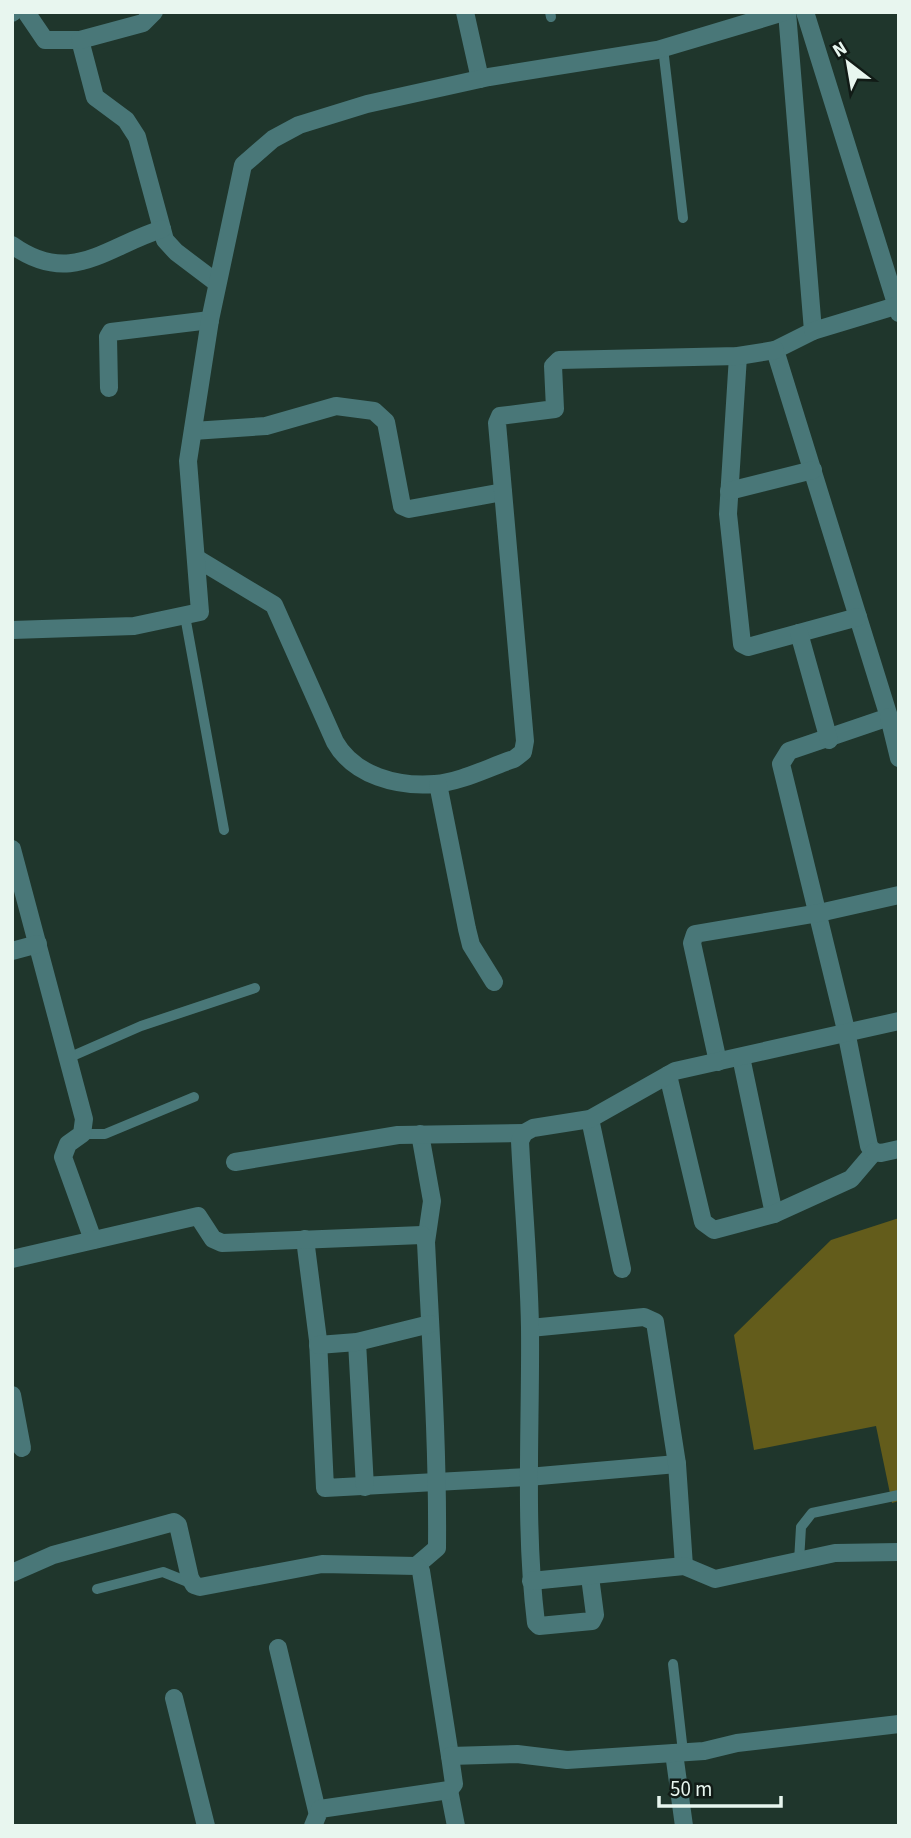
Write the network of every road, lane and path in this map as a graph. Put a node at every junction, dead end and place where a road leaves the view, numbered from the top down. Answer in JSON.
{"nodes":[{"id":1,"x":26,"y":12,"type":"edge"},
{"id":2,"x":154,"y":12,"type":"edge"},
{"id":3,"x":466,"y":12,"type":"edge"},
{"id":4,"x":785,"y":12,"type":"edge"},
{"id":5,"x":805,"y":12,"type":"edge"},
{"id":6,"x":80,"y":40,"type":"junction"},
{"id":7,"x":663,"y":48,"type":"junction"},
{"id":8,"x":480,"y":79,"type":"junction"},
{"id":9,"x":682,"y":218,"type":"dead end"},
{"id":10,"x":162,"y":229,"type":"junction"},
{"id":11,"x":12,"y":245,"type":"edge"},
{"id":12,"x":217,"y":283,"type":"junction"},
{"id":13,"x":898,"y":308,"type":"edge"},
{"id":14,"x":210,"y":320,"type":"junction"},
{"id":15,"x":813,"y":331,"type":"junction"},
{"id":16,"x":775,"y":350,"type":"junction"},
{"id":17,"x":738,"y":356,"type":"junction"},
{"id":18,"x":109,"y":388,"type":"dead end"},
{"id":19,"x":193,"y":431,"type":"junction"},
{"id":20,"x":813,"y":470,"type":"junction"},
{"id":21,"x":503,"y":492,"type":"junction"},
{"id":22,"x":729,"y":492,"type":"junction"},
{"id":23,"x":196,"y":558,"type":"junction"},
{"id":24,"x":185,"y":616,"type":"junction"},
{"id":25,"x":858,"y":617,"type":"junction"},
{"id":26,"x":12,"y":630,"type":"edge"},
{"id":27,"x":799,"y":633,"type":"junction"},
{"id":28,"x":891,"y":707,"type":"edge"},
{"id":29,"x":829,"y":740,"type":"junction"},
{"id":30,"x":899,"y":758,"type":"edge"},
{"id":31,"x":438,"y":784,"type":"junction"},
{"id":32,"x":224,"y":830,"type":"dead end"},
{"id":33,"x":12,"y":849,"type":"edge"},
{"id":34,"x":899,"y":895,"type":"edge"},
{"id":35,"x":818,"y":913,"type":"junction"},
{"id":36,"x":38,"y":944,"type":"junction"},
{"id":37,"x":12,"y":951,"type":"edge"},
{"id":38,"x":494,"y":982,"type":"dead end"},
{"id":39,"x":255,"y":988,"type":"dead end"},
{"id":40,"x":899,"y":1021,"type":"edge"},
{"id":41,"x":846,"y":1034,"type":"junction"},
{"id":42,"x":741,"y":1057,"type":"junction"},
{"id":43,"x":68,"y":1058,"type":"junction"},
{"id":44,"x":718,"y":1062,"type":"junction"},
{"id":45,"x":668,"y":1075,"type":"junction"},
{"id":46,"x":194,"y":1097,"type":"dead end"},
{"id":47,"x":590,"y":1119,"type":"junction"},
{"id":48,"x":524,"y":1133,"type":"junction"},
{"id":49,"x":82,"y":1134,"type":"junction"},
{"id":50,"x":421,"y":1134,"type":"junction"},
{"id":51,"x":899,"y":1149,"type":"edge"},
{"id":52,"x":874,"y":1152,"type":"junction"},
{"id":53,"x":235,"y":1162,"type":"dead end"},
{"id":54,"x":774,"y":1214,"type":"junction"},
{"id":55,"x":305,"y":1239,"type":"junction"},
{"id":56,"x":93,"y":1240,"type":"junction"},
{"id":57,"x":426,"y":1241,"type":"junction"},
{"id":58,"x":12,"y":1259,"type":"edge"},
{"id":59,"x":622,"y":1269,"type":"dead end"},
{"id":60,"x":430,"y":1324,"type":"junction"},
{"id":61,"x":530,"y":1328,"type":"junction"},
{"id":62,"x":358,"y":1342,"type":"junction"},
{"id":63,"x":318,"y":1345,"type":"junction"},
{"id":64,"x":12,"y":1395,"type":"edge"},
{"id":65,"x":22,"y":1448,"type":"dead end"},
{"id":66,"x":677,"y":1464,"type":"junction"},
{"id":67,"x":527,"y":1477,"type":"junction"},
{"id":68,"x":438,"y":1483,"type":"junction"},
{"id":69,"x":365,"y":1487,"type":"junction"},
{"id":70,"x":899,"y":1494,"type":"edge"},
{"id":71,"x":899,"y":1552,"type":"edge"},
{"id":72,"x":799,"y":1561,"type":"junction"},
{"id":73,"x":416,"y":1566,"type":"junction"},
{"id":74,"x":684,"y":1566,"type":"junction"},
{"id":75,"x":12,"y":1573,"type":"edge"},
{"id":76,"x":590,"y":1577,"type":"junction"},
{"id":77,"x":531,"y":1581,"type":"junction"},
{"id":78,"x":194,"y":1585,"type":"junction"},
{"id":79,"x":97,"y":1589,"type":"dead end"},
{"id":80,"x":278,"y":1648,"type":"dead end"},
{"id":81,"x":673,"y":1664,"type":"dead end"},
{"id":82,"x":174,"y":1698,"type":"dead end"},
{"id":83,"x":899,"y":1724,"type":"edge"},
{"id":84,"x":678,"y":1752,"type":"junction"},
{"id":85,"x":450,"y":1756,"type":"junction"},
{"id":86,"x":449,"y":1790,"type":"junction"},
{"id":87,"x":315,"y":1819,"type":"edge"},
{"id":88,"x":206,"y":1826,"type":"edge"},
{"id":89,"x":456,"y":1826,"type":"edge"},
{"id":90,"x":684,"y":1826,"type":"edge"}],
"edges":[{"from":1,"to":6,"type":"street"},
{"from":2,"to":6,"type":"street"},
{"from":3,"to":8,"type":"street"},
{"from":4,"to":7,"type":"street"},
{"from":4,"to":15,"type":"street"},
{"from":5,"to":13,"type":"street"},
{"from":6,"to":10,"type":"street"},
{"from":7,"to":8,"type":"street"},
{"from":7,"to":9,"type":"lane"},
{"from":8,"to":12,"type":"street"},
{"from":10,"to":11,"type":"street"},
{"from":10,"to":12,"type":"street"},
{"from":12,"to":14,"type":"street"},
{"from":13,"to":15,"type":"street"},
{"from":14,"to":18,"type":"street"},
{"from":14,"to":19,"type":"street"},
{"from":15,"to":16,"type":"street"},
{"from":16,"to":17,"type":"street"},
{"from":16,"to":20,"type":"street"},
{"from":17,"to":21,"type":"street"},
{"from":17,"to":22,"type":"street"},
{"from":19,"to":21,"type":"street"},
{"from":19,"to":23,"type":"street"},
{"from":20,"to":22,"type":"street"},
{"from":20,"to":25,"type":"street"},
{"from":21,"to":31,"type":"street"},
{"from":22,"to":27,"type":"street"},
{"from":23,"to":24,"type":"street"},
{"from":23,"to":31,"type":"street"},
{"from":24,"to":26,"type":"street"},
{"from":24,"to":32,"type":"lane"},
{"from":25,"to":27,"type":"street"},
{"from":25,"to":28,"type":"street"},
{"from":27,"to":29,"type":"street"},
{"from":28,"to":29,"type":"street"},
{"from":28,"to":30,"type":"street"},
{"from":29,"to":35,"type":"street"},
{"from":31,"to":38,"type":"street"},
{"from":33,"to":36,"type":"street"},
{"from":34,"to":35,"type":"street"},
{"from":35,"to":41,"type":"street"},
{"from":35,"to":44,"type":"street"},
{"from":36,"to":37,"type":"street"},
{"from":36,"to":43,"type":"street"},
{"from":39,"to":43,"type":"lane"},
{"from":40,"to":41,"type":"street"},
{"from":41,"to":42,"type":"street"},
{"from":41,"to":52,"type":"street"},
{"from":42,"to":44,"type":"street"},
{"from":42,"to":54,"type":"street"},
{"from":43,"to":49,"type":"street"},
{"from":44,"to":45,"type":"street"},
{"from":45,"to":47,"type":"street"},
{"from":45,"to":54,"type":"street"},
{"from":46,"to":49,"type":"lane"},
{"from":47,"to":48,"type":"street"},
{"from":47,"to":59,"type":"street"},
{"from":48,"to":50,"type":"street"},
{"from":48,"to":61,"type":"street"},
{"from":49,"to":56,"type":"street"},
{"from":50,"to":53,"type":"street"},
{"from":50,"to":57,"type":"street"},
{"from":51,"to":52,"type":"street"},
{"from":52,"to":54,"type":"street"},
{"from":55,"to":56,"type":"street"},
{"from":55,"to":57,"type":"street"},
{"from":55,"to":63,"type":"street"},
{"from":56,"to":58,"type":"street"},
{"from":57,"to":60,"type":"street"},
{"from":60,"to":62,"type":"street"},
{"from":60,"to":68,"type":"street"},
{"from":61,"to":66,"type":"street"},
{"from":61,"to":67,"type":"street"},
{"from":62,"to":63,"type":"street"},
{"from":62,"to":69,"type":"street"},
{"from":63,"to":69,"type":"street"},
{"from":64,"to":65,"type":"street"},
{"from":66,"to":67,"type":"street"},
{"from":66,"to":74,"type":"street"},
{"from":67,"to":68,"type":"street"},
{"from":67,"to":77,"type":"street"},
{"from":68,"to":69,"type":"street"},
{"from":68,"to":73,"type":"street"},
{"from":70,"to":72,"type":"lane"},
{"from":71,"to":72,"type":"street"},
{"from":72,"to":74,"type":"street"},
{"from":73,"to":78,"type":"street"},
{"from":73,"to":85,"type":"street"},
{"from":74,"to":76,"type":"street"},
{"from":75,"to":78,"type":"street"},
{"from":76,"to":77,"type":"street"},
{"from":76,"to":77,"type":"street"},
{"from":78,"to":79,"type":"lane"},
{"from":80,"to":87,"type":"street"},
{"from":81,"to":84,"type":"lane"},
{"from":82,"to":88,"type":"street"},
{"from":83,"to":84,"type":"street"},
{"from":84,"to":85,"type":"street"},
{"from":84,"to":90,"type":"street"},
{"from":85,"to":86,"type":"street"},
{"from":86,"to":87,"type":"street"},
{"from":86,"to":89,"type":"street"}]}
